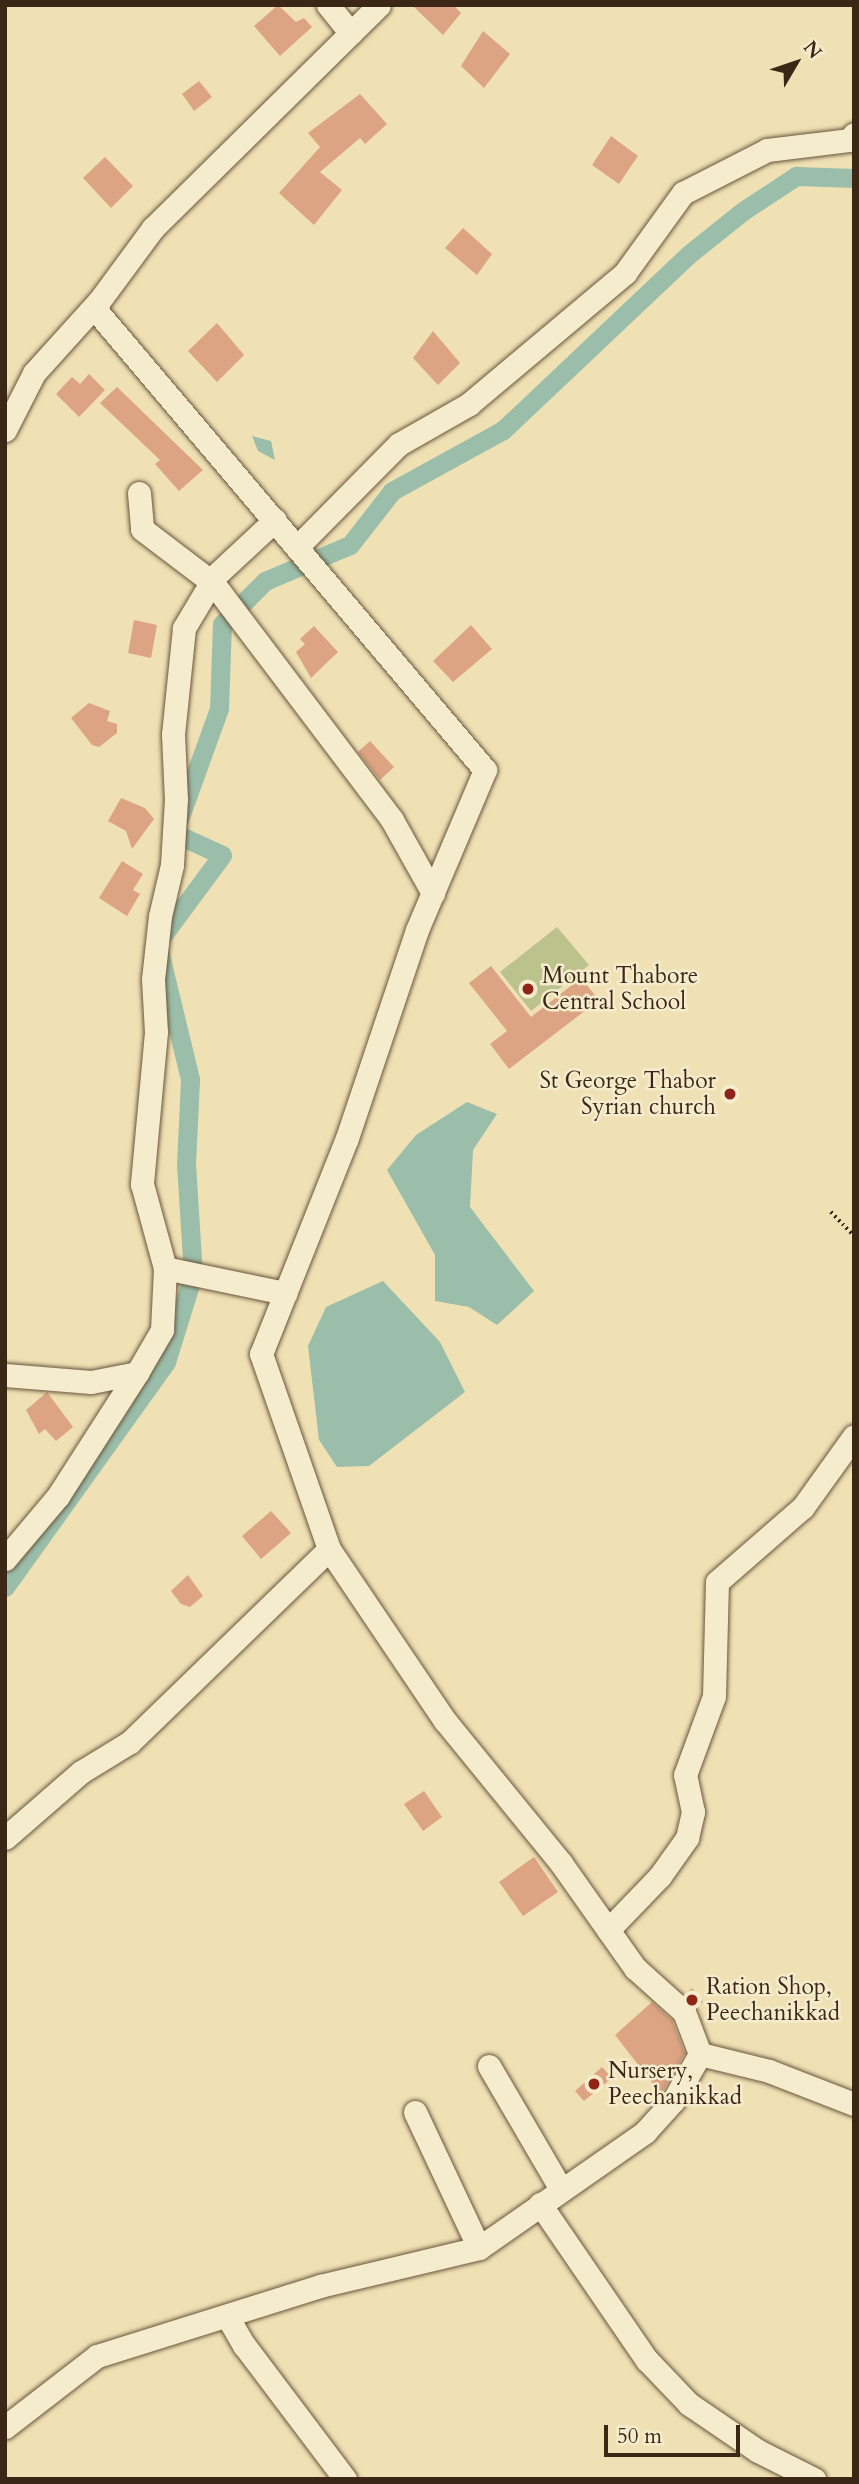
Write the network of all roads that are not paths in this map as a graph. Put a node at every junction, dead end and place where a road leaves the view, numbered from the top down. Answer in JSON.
{"nodes":[{"id":1,"x":328,"y":5,"type":"edge"},
{"id":2,"x":379,"y":5,"type":"edge"},
{"id":3,"x":351,"y":33,"type":"junction"},
{"id":4,"x":854,"y":134,"type":"edge"},
{"id":5,"x":99,"y":302,"type":"junction"},
{"id":6,"x":5,"y":430,"type":"edge"},
{"id":7,"x":139,"y":493,"type":"dead end"},
{"id":8,"x":275,"y":520,"type":"junction"},
{"id":9,"x":297,"y":547,"type":"junction"},
{"id":10,"x":212,"y":582,"type":"junction"},
{"id":11,"x":433,"y":893,"type":"junction"},
{"id":12,"x":165,"y":1268,"type":"junction"},
{"id":13,"x":285,"y":1293,"type":"junction"},
{"id":14,"x":137,"y":1373,"type":"junction"},
{"id":15,"x":5,"y":1374,"type":"edge"},
{"id":16,"x":854,"y":1436,"type":"edge"},
{"id":17,"x":329,"y":1549,"type":"junction"},
{"id":18,"x":5,"y":1559,"type":"edge"},
{"id":19,"x":5,"y":1838,"type":"edge"},
{"id":20,"x":608,"y":1930,"type":"junction"},
{"id":21,"x":700,"y":2053,"type":"junction"},
{"id":22,"x":489,"y":2066,"type":"dead end"},
{"id":23,"x":854,"y":2104,"type":"edge"},
{"id":24,"x":415,"y":2112,"type":"dead end"},
{"id":25,"x":561,"y":2189,"type":"junction"},
{"id":26,"x":540,"y":2204,"type":"junction"},
{"id":27,"x":479,"y":2248,"type":"junction"},
{"id":28,"x":227,"y":2316,"type":"junction"},
{"id":29,"x":5,"y":2427,"type":"edge"},
{"id":30,"x":345,"y":2479,"type":"edge"},
{"id":31,"x":814,"y":2479,"type":"edge"}],
"edges":[{"from":1,"to":3,"type":"street"},
{"from":2,"to":3,"type":"street"},
{"from":3,"to":5,"type":"street"},
{"from":4,"to":9,"type":"street"},
{"from":5,"to":6,"type":"street"},
{"from":5,"to":8,"type":"street"},
{"from":7,"to":10,"type":"street"},
{"from":8,"to":9,"type":"street"},
{"from":8,"to":10,"type":"street"},
{"from":9,"to":11,"type":"street"},
{"from":10,"to":11,"type":"street"},
{"from":10,"to":12,"type":"street"},
{"from":11,"to":13,"type":"street"},
{"from":12,"to":13,"type":"street"},
{"from":12,"to":14,"type":"street"},
{"from":13,"to":17,"type":"street"},
{"from":14,"to":15,"type":"street"},
{"from":14,"to":18,"type":"street"},
{"from":16,"to":20,"type":"street"},
{"from":17,"to":19,"type":"street"},
{"from":17,"to":20,"type":"street"},
{"from":20,"to":21,"type":"street"},
{"from":21,"to":23,"type":"street"},
{"from":21,"to":25,"type":"street"},
{"from":22,"to":25,"type":"street"},
{"from":24,"to":27,"type":"street"},
{"from":25,"to":26,"type":"street"},
{"from":26,"to":27,"type":"street"},
{"from":26,"to":31,"type":"street"},
{"from":27,"to":28,"type":"street"},
{"from":28,"to":29,"type":"street"},
{"from":28,"to":30,"type":"street"}]}
